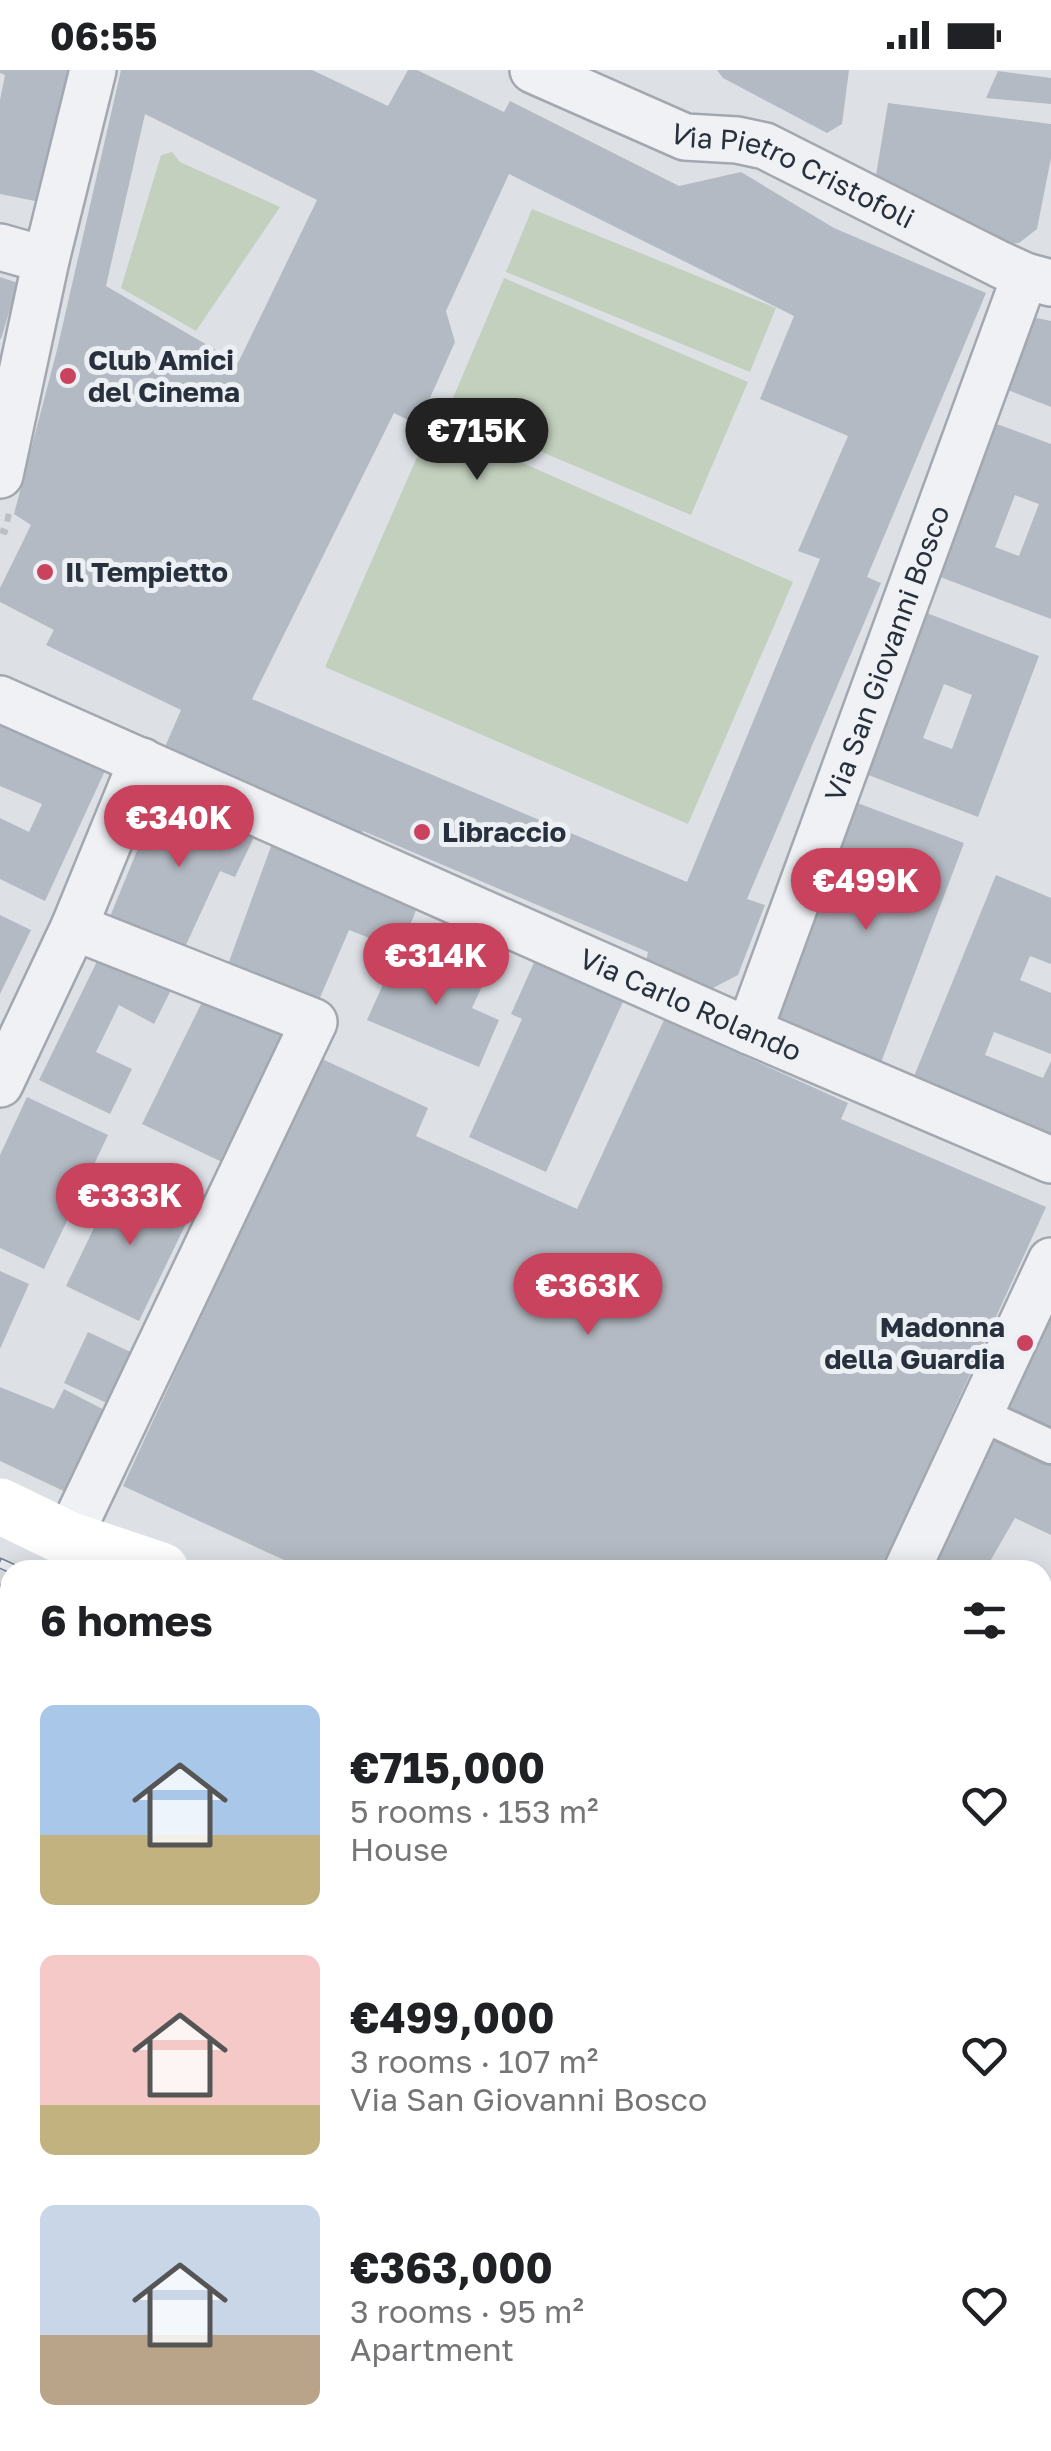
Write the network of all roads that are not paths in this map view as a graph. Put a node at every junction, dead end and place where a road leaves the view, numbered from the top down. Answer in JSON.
{"nodes":[{"id":1,"x":93,"y":70,"type":"edge"},
{"id":2,"x":533,"y":70,"type":"edge"},
{"id":3,"x":0,"y":248,"type":"edge"},
{"id":4,"x":46,"y":260,"type":"junction"},
{"id":5,"x":1038,"y":280,"type":"edge"},
{"id":6,"x":4,"y":496,"type":"edge"},
{"id":7,"x":0,"y":699,"type":"edge"},
{"id":8,"x":142,"y":761,"type":"junction"},
{"id":9,"x":74,"y":927,"type":"junction"},
{"id":10,"x":749,"y":1031,"type":"junction"},
{"id":11,"x":0,"y":1084,"type":"edge"},
{"id":12,"x":1051,"y":1160,"type":"edge"},
{"id":13,"x":1051,"y":1261,"type":"edge"},
{"id":14,"x":978,"y":1413,"type":"junction"},
{"id":15,"x":1051,"y":1447,"type":"edge"},
{"id":16,"x":0,"y":1506,"type":"edge"},
{"id":17,"x":68,"y":1539,"type":"junction"},
{"id":18,"x":131,"y":1560,"type":"edge"},
{"id":19,"x":912,"y":1560,"type":"edge"}],
"edges":[{"from":1,"to":4,"type":"street"},
{"from":2,"to":5,"type":"street","name":"Via Pietro Cristofoli"},
{"from":3,"to":4,"type":"street"},
{"from":4,"to":6,"type":"street"},
{"from":5,"to":10,"type":"street","name":"Via San Giovanni Bosco"},
{"from":7,"to":8,"type":"street","name":"Via Carlo Rolando"},
{"from":8,"to":9,"type":"street"},
{"from":8,"to":10,"type":"street","name":"Via Carlo Rolando"},
{"from":9,"to":11,"type":"street"},
{"from":9,"to":17,"type":"street"},
{"from":10,"to":12,"type":"street","name":"Via Carlo Rolando"},
{"from":13,"to":14,"type":"street"},
{"from":14,"to":15,"type":"street"},
{"from":14,"to":19,"type":"street"},
{"from":16,"to":17,"type":"main road"},
{"from":17,"to":18,"type":"main road"}]}
